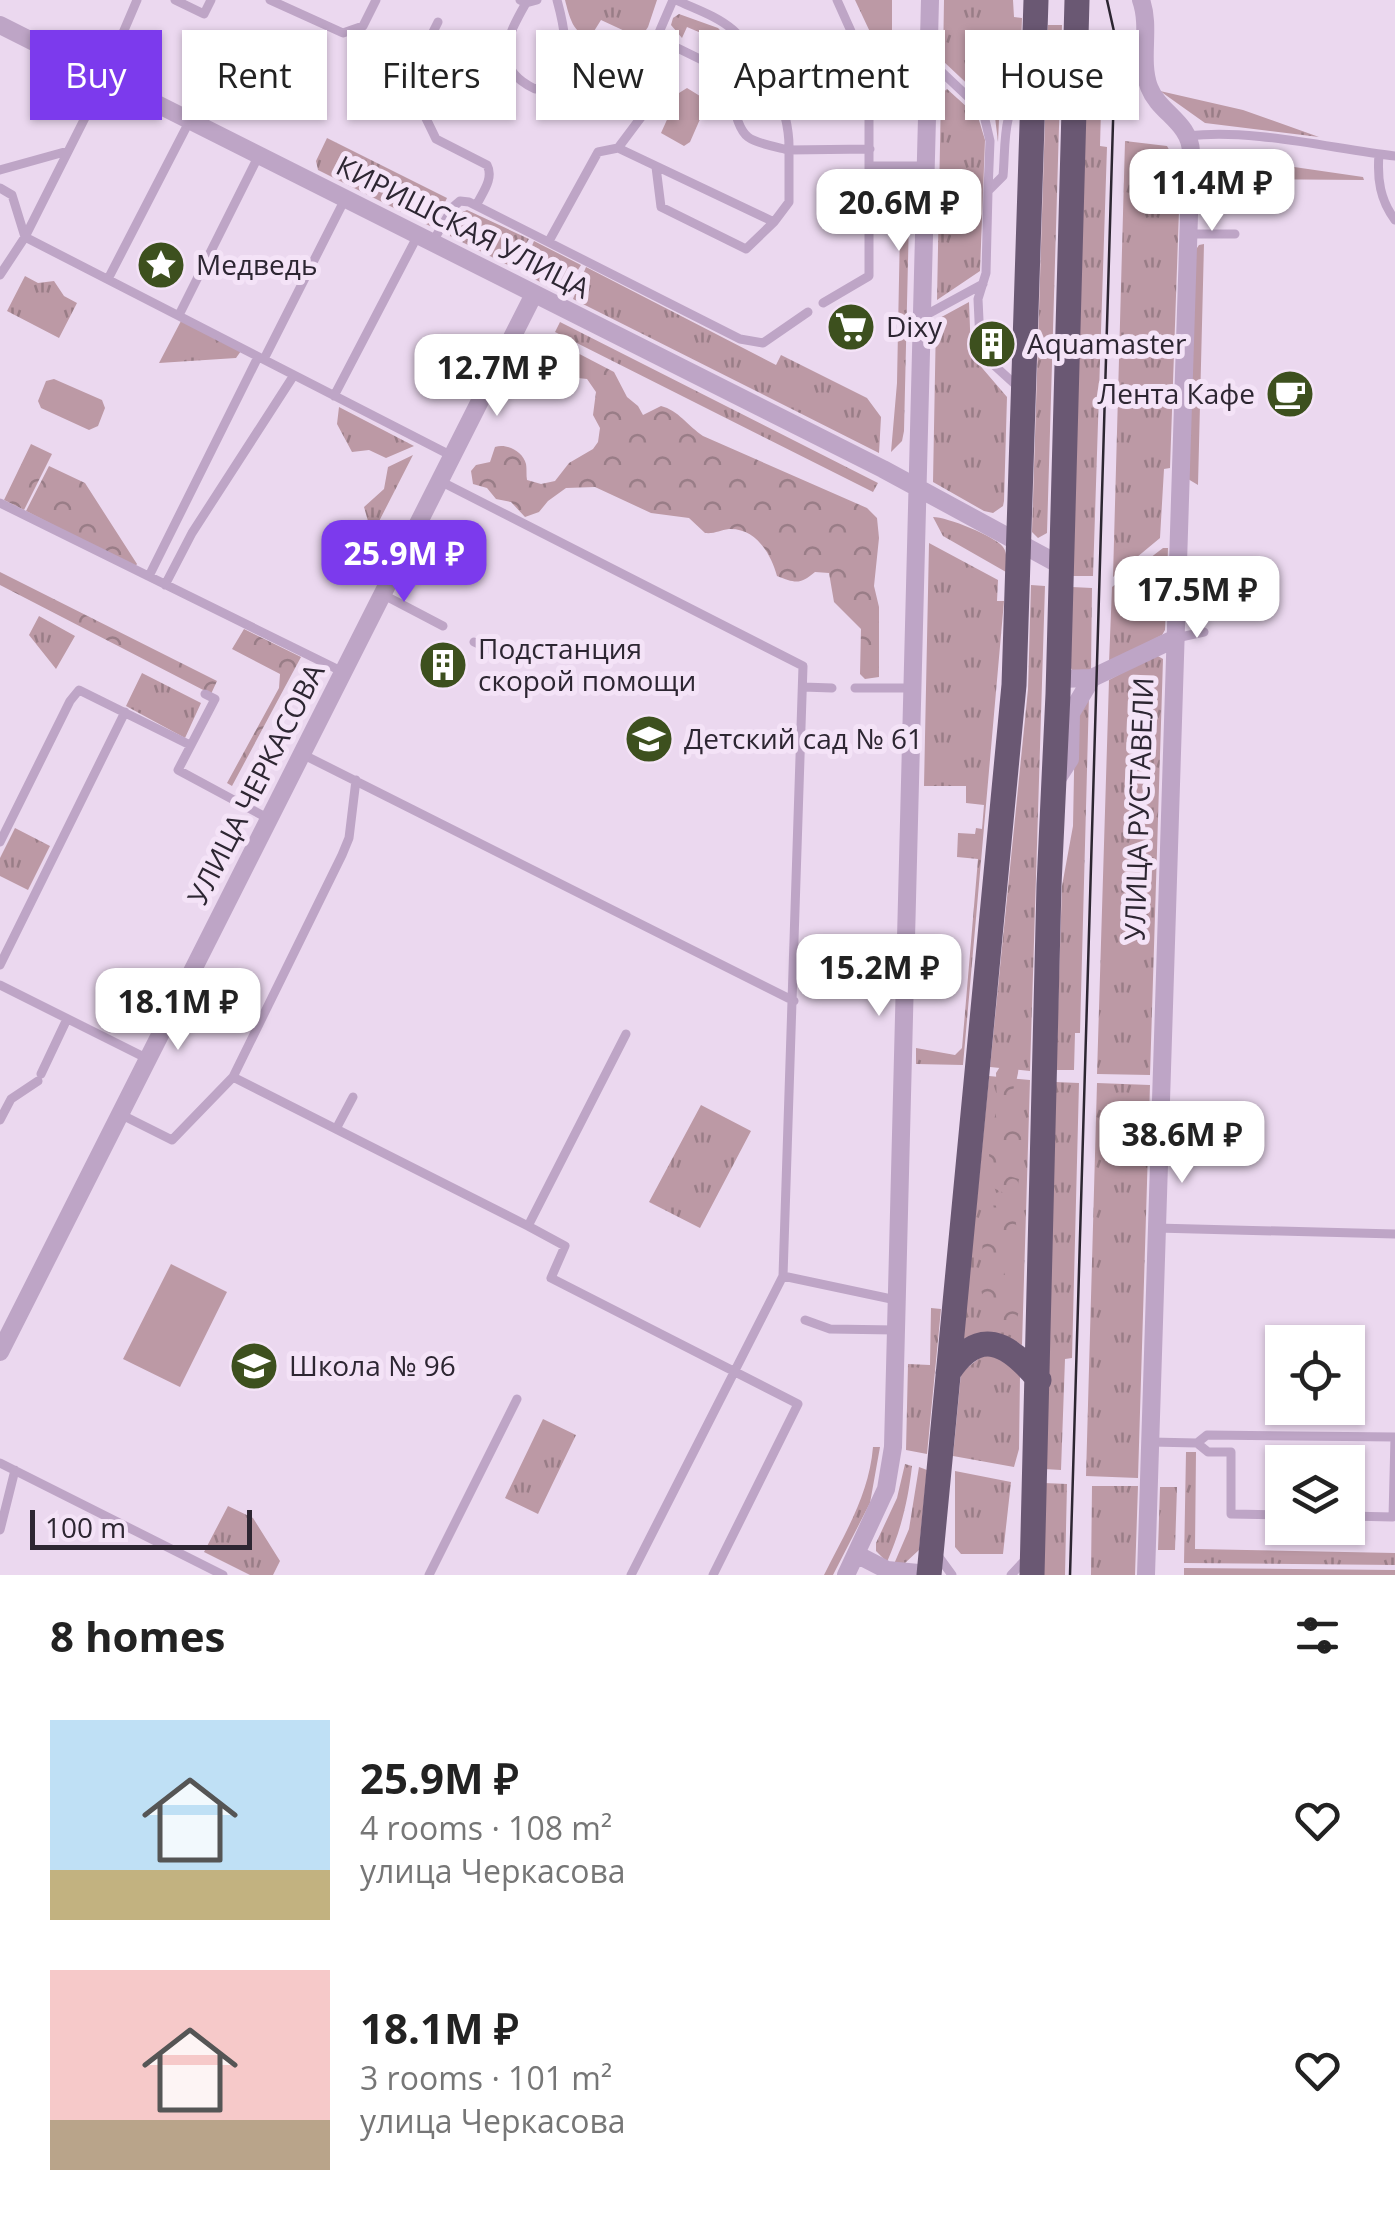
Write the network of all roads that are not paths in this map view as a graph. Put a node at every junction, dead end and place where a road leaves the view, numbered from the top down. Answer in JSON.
{"nodes":[{"id":1,"x":137,"y":0,"type":"edge"},
{"id":2,"x":175,"y":0,"type":"edge"},
{"id":3,"x":212,"y":0,"type":"edge"},
{"id":4,"x":270,"y":0,"type":"edge"},
{"id":5,"x":376,"y":0,"type":"edge"},
{"id":6,"x":537,"y":0,"type":"edge"},
{"id":7,"x":558,"y":0,"type":"edge"},
{"id":8,"x":674,"y":0,"type":"edge"},
{"id":9,"x":838,"y":0,"type":"edge"},
{"id":10,"x":930,"y":0,"type":"edge"},
{"id":11,"x":1036,"y":0,"type":"edge"},
{"id":12,"x":1076,"y":0,"type":"edge"},
{"id":13,"x":1141,"y":0,"type":"edge"},
{"id":14,"x":523,"y":2,"type":"edge"},
{"id":15,"x":438,"y":22,"type":"dead end"},
{"id":16,"x":0,"y":25,"type":"edge"},
{"id":17,"x":123,"y":30,"type":"edge"},
{"id":18,"x":659,"y":30,"type":"edge"},
{"id":19,"x":929,"y":30,"type":"edge"},
{"id":20,"x":1035,"y":30,"type":"edge"},
{"id":21,"x":30,"y":40,"type":"edge"},
{"id":22,"x":945,"y":75,"type":"edge"},
{"id":23,"x":162,"y":107,"type":"edge"},
{"id":24,"x":83,"y":120,"type":"edge"},
{"id":25,"x":639,"y":120,"type":"edge"},
{"id":26,"x":739,"y":120,"type":"edge"},
{"id":27,"x":926,"y":120,"type":"edge"},
{"id":28,"x":1008,"y":120,"type":"edge"},
{"id":29,"x":1033,"y":120,"type":"edge"},
{"id":30,"x":190,"y":121,"type":"junction"},
{"id":31,"x":1189,"y":136,"type":"junction"},
{"id":32,"x":618,"y":148,"type":"junction"},
{"id":33,"x":870,"y":149,"type":"junction"},
{"id":34,"x":789,"y":150,"type":"junction"},
{"id":35,"x":68,"y":151,"type":"junction"},
{"id":36,"x":1379,"y":154,"type":"junction"},
{"id":37,"x":259,"y":155,"type":"junction"},
{"id":38,"x":1395,"y":156,"type":"edge"},
{"id":39,"x":870,"y":166,"type":"junction"},
{"id":40,"x":925,"y":166,"type":"junction"},
{"id":41,"x":656,"y":167,"type":"junction"},
{"id":42,"x":0,"y":170,"type":"edge"},
{"id":43,"x":0,"y":188,"type":"edge"},
{"id":44,"x":988,"y":191,"type":"junction"},
{"id":45,"x":345,"y":199,"type":"junction"},
{"id":46,"x":477,"y":204,"type":"junction"},
{"id":47,"x":1395,"y":220,"type":"edge"},
{"id":48,"x":774,"y":222,"type":"junction"},
{"id":49,"x":1188,"y":234,"type":"junction"},
{"id":50,"x":1234,"y":234,"type":"dead end"},
{"id":51,"x":26,"y":237,"type":"junction"},
{"id":52,"x":425,"y":239,"type":"junction"},
{"id":53,"x":549,"y":241,"type":"junction"},
{"id":54,"x":0,"y":275,"type":"edge"},
{"id":55,"x":108,"y":279,"type":"junction"},
{"id":56,"x":983,"y":284,"type":"junction"},
{"id":57,"x":534,"y":294,"type":"junction"},
{"id":58,"x":823,"y":303,"type":"dead end"},
{"id":59,"x":808,"y":312,"type":"dead end"},
{"id":60,"x":178,"y":316,"type":"junction"},
{"id":61,"x":920,"y":318,"type":"junction"},
{"id":62,"x":261,"y":358,"type":"junction"},
{"id":63,"x":294,"y":375,"type":"junction"},
{"id":64,"x":1024,"y":392,"type":"junction"},
{"id":65,"x":334,"y":396,"type":"junction"},
{"id":66,"x":452,"y":456,"type":"junction"},
{"id":67,"x":440,"y":481,"type":"junction"},
{"id":68,"x":917,"y":488,"type":"junction"},
{"id":69,"x":0,"y":503,"type":"edge"},
{"id":70,"x":1020,"y":544,"type":"junction"},
{"id":71,"x":1060,"y":565,"type":"junction"},
{"id":72,"x":149,"y":576,"type":"junction"},
{"id":73,"x":165,"y":585,"type":"junction"},
{"id":74,"x":382,"y":594,"type":"junction"},
{"id":75,"x":443,"y":626,"type":"dead end"},
{"id":76,"x":1204,"y":632,"type":"dead end"},
{"id":77,"x":1174,"y":639,"type":"junction"},
{"id":78,"x":474,"y":642,"type":"dead end"},
{"id":79,"x":496,"y":652,"type":"dead end"},
{"id":80,"x":343,"y":672,"type":"junction"},
{"id":81,"x":1092,"y":678,"type":"junction"},
{"id":82,"x":1058,"y":679,"type":"junction"},
{"id":83,"x":802,"y":687,"type":"junction"},
{"id":84,"x":832,"y":688,"type":"dead end"},
{"id":85,"x":855,"y":688,"type":"dead end"},
{"id":86,"x":910,"y":688,"type":"junction"},
{"id":87,"x":205,"y":694,"type":"dead end"},
{"id":88,"x":125,"y":712,"type":"junction"},
{"id":89,"x":190,"y":745,"type":"junction"},
{"id":90,"x":302,"y":754,"type":"junction"},
{"id":91,"x":356,"y":780,"type":"junction"},
{"id":92,"x":1055,"y":783,"type":"junction"},
{"id":93,"x":269,"y":819,"type":"junction"},
{"id":94,"x":0,"y":842,"type":"edge"},
{"id":95,"x":0,"y":965,"type":"edge"},
{"id":96,"x":0,"y":985,"type":"edge"},
{"id":97,"x":794,"y":1002,"type":"junction"},
{"id":98,"x":67,"y":1019,"type":"junction"},
{"id":99,"x":626,"y":1034,"type":"dead end"},
{"id":100,"x":148,"y":1059,"type":"junction"},
{"id":101,"x":233,"y":1077,"type":"junction"},
{"id":102,"x":0,"y":1094,"type":"edge"},
{"id":103,"x":353,"y":1097,"type":"dead end"},
{"id":104,"x":10,"y":1099,"type":"junction"},
{"id":105,"x":120,"y":1114,"type":"junction"},
{"id":106,"x":0,"y":1120,"type":"edge"},
{"id":107,"x":336,"y":1130,"type":"junction"},
{"id":108,"x":528,"y":1226,"type":"junction"},
{"id":109,"x":1156,"y":1228,"type":"junction"},
{"id":110,"x":1395,"y":1234,"type":"edge"},
{"id":111,"x":783,"y":1276,"type":"junction"},
{"id":112,"x":896,"y":1300,"type":"junction"},
{"id":113,"x":805,"y":1320,"type":"dead end"},
{"id":114,"x":895,"y":1330,"type":"junction"},
{"id":115,"x":0,"y":1352,"type":"edge"},
{"id":116,"x":735,"y":1372,"type":"junction"},
{"id":117,"x":948,"y":1373,"type":"junction"},
{"id":118,"x":1038,"y":1380,"type":"junction"},
{"id":119,"x":517,"y":1399,"type":"dead end"},
{"id":120,"x":1395,"y":1437,"type":"edge"},
{"id":121,"x":1150,"y":1442,"type":"junction"},
{"id":122,"x":1197,"y":1443,"type":"junction"},
{"id":123,"x":0,"y":1463,"type":"edge"},
{"id":124,"x":15,"y":1470,"type":"junction"},
{"id":125,"x":1265,"y":1515,"type":"edge"},
{"id":126,"x":1365,"y":1516,"type":"edge"},
{"id":127,"x":0,"y":1530,"type":"edge"},
{"id":128,"x":932,"y":1546,"type":"junction"},
{"id":129,"x":856,"y":1554,"type":"junction"},
{"id":130,"x":1032,"y":1563,"type":"edge"},
{"id":131,"x":223,"y":1575,"type":"edge"},
{"id":132,"x":429,"y":1575,"type":"edge"},
{"id":133,"x":631,"y":1575,"type":"edge"},
{"id":134,"x":713,"y":1575,"type":"edge"},
{"id":135,"x":846,"y":1575,"type":"edge"},
{"id":136,"x":930,"y":1575,"type":"edge"},
{"id":137,"x":952,"y":1575,"type":"edge"},
{"id":138,"x":1011,"y":1575,"type":"edge"},
{"id":139,"x":1146,"y":1575,"type":"edge"}],
"edges":[{"from":1,"to":17,"type":"lane"},
{"from":2,"to":3,"type":"lane"},
{"from":4,"to":5,"type":"lane"},
{"from":6,"to":14,"type":"lane"},
{"from":7,"to":14,"type":"lane"},
{"from":8,"to":18,"type":"lane"},
{"from":8,"to":34,"type":"lane"},
{"from":9,"to":33,"type":"lane"},
{"from":10,"to":19,"type":"street"},
{"from":11,"to":20,"type":"main road"},
{"from":12,"to":71,"type":"main road"},
{"from":13,"to":31,"type":"street"},
{"from":15,"to":46,"type":"lane"},
{"from":16,"to":21,"type":"street","name":"КИРИШСКАЯ УЛИЦА"},
{"from":22,"to":44,"type":"lane"},
{"from":23,"to":30,"type":"street","name":"КИРИШСКАЯ УЛИЦА"},
{"from":24,"to":35,"type":"lane"},
{"from":25,"to":32,"type":"lane"},
{"from":26,"to":34,"type":"lane"},
{"from":27,"to":40,"type":"street"},
{"from":28,"to":44,"type":"lane"},
{"from":29,"to":64,"type":"main road"},
{"from":30,"to":37,"type":"street","name":"КИРИШСКАЯ УЛИЦА"},
{"from":30,"to":55,"type":"lane"},
{"from":31,"to":36,"type":"lane"},
{"from":31,"to":49,"type":"street","name":"УЛИЦА РУСТАВЕЛИ"},
{"from":32,"to":41,"type":"lane"},
{"from":32,"to":53,"type":"lane"},
{"from":33,"to":34,"type":"lane"},
{"from":33,"to":39,"type":"lane"},
{"from":34,"to":48,"type":"lane"},
{"from":35,"to":42,"type":"lane"},
{"from":35,"to":51,"type":"lane"},
{"from":36,"to":38,"type":"lane"},
{"from":36,"to":47,"type":"lane"},
{"from":37,"to":45,"type":"street","name":"КИРИШСКАЯ УЛИЦА"},
{"from":37,"to":60,"type":"lane"},
{"from":39,"to":40,"type":"lane"},
{"from":39,"to":58,"type":"lane"},
{"from":40,"to":61,"type":"street"},
{"from":41,"to":48,"type":"lane"},
{"from":41,"to":48,"type":"lane"},
{"from":43,"to":51,"type":"lane"},
{"from":44,"to":56,"type":"lane"},
{"from":45,"to":52,"type":"street","name":"КИРИШСКАЯ УЛИЦА"},
{"from":45,"to":62,"type":"lane"},
{"from":46,"to":52,"type":"lane"},
{"from":46,"to":53,"type":"lane"},
{"from":49,"to":50,"type":"lane"},
{"from":49,"to":77,"type":"street","name":"УЛИЦА РУСТАВЕЛИ"},
{"from":51,"to":54,"type":"lane"},
{"from":51,"to":55,"type":"lane"},
{"from":52,"to":57,"type":"street","name":"КИРИШСКАЯ УЛИЦА"},
{"from":52,"to":65,"type":"lane"},
{"from":53,"to":59,"type":"lane"},
{"from":55,"to":60,"type":"lane"},
{"from":56,"to":61,"type":"lane"},
{"from":56,"to":64,"type":"lane"},
{"from":57,"to":66,"type":"street","name":"УЛИЦА ЧЕРКАСОВА"},
{"from":57,"to":68,"type":"street","name":"КИРИШСКАЯ УЛИЦА"},
{"from":60,"to":62,"type":"lane"},
{"from":61,"to":68,"type":"street"},
{"from":62,"to":63,"type":"lane"},
{"from":62,"to":72,"type":"lane"},
{"from":63,"to":65,"type":"lane"},
{"from":63,"to":73,"type":"lane"},
{"from":64,"to":70,"type":"main road"},
{"from":65,"to":66,"type":"lane"},
{"from":66,"to":67,"type":"street","name":"УЛИЦА ЧЕРКАСОВА"},
{"from":67,"to":74,"type":"street","name":"УЛИЦА ЧЕРКАСОВА"},
{"from":67,"to":83,"type":"lane"},
{"from":68,"to":70,"type":"street","name":"КИРИШСКАЯ УЛИЦА"},
{"from":68,"to":86,"type":"street"},
{"from":69,"to":72,"type":"lane"},
{"from":70,"to":71,"type":"street","name":"КИРИШСКАЯ УЛИЦА"},
{"from":70,"to":117,"type":"main road"},
{"from":71,"to":82,"type":"main road"},
{"from":72,"to":73,"type":"lane"},
{"from":73,"to":80,"type":"lane"},
{"from":74,"to":75,"type":"lane"},
{"from":74,"to":80,"type":"street","name":"УЛИЦА ЧЕРКАСОВА"},
{"from":76,"to":77,"type":"lane"},
{"from":77,"to":81,"type":"street"},
{"from":77,"to":109,"type":"street","name":"УЛИЦА РУСТАВЕЛИ"},
{"from":78,"to":79,"type":"lane"},
{"from":80,"to":90,"type":"street","name":"УЛИЦА ЧЕРКАСОВА"},
{"from":81,"to":82,"type":"street"},
{"from":81,"to":92,"type":"street"},
{"from":82,"to":92,"type":"main road"},
{"from":83,"to":84,"type":"lane"},
{"from":83,"to":97,"type":"lane"},
{"from":85,"to":86,"type":"lane"},
{"from":86,"to":112,"type":"street"},
{"from":87,"to":89,"type":"lane"},
{"from":88,"to":89,"type":"lane"},
{"from":88,"to":94,"type":"lane"},
{"from":88,"to":95,"type":"lane"},
{"from":89,"to":93,"type":"lane"},
{"from":90,"to":91,"type":"lane"},
{"from":90,"to":93,"type":"street","name":"УЛИЦА ЧЕРКАСОВА"},
{"from":91,"to":97,"type":"lane"},
{"from":91,"to":101,"type":"lane"},
{"from":92,"to":118,"type":"main road"},
{"from":93,"to":100,"type":"street","name":"УЛИЦА ЧЕРКАСОВА"},
{"from":96,"to":98,"type":"lane"},
{"from":97,"to":111,"type":"lane"},
{"from":98,"to":100,"type":"lane"},
{"from":98,"to":104,"type":"lane"},
{"from":99,"to":108,"type":"lane"},
{"from":100,"to":105,"type":"street","name":"УЛИЦА ЧЕРКАСОВА"},
{"from":101,"to":105,"type":"lane"},
{"from":101,"to":107,"type":"lane"},
{"from":102,"to":104,"type":"lane"},
{"from":103,"to":107,"type":"lane"},
{"from":104,"to":106,"type":"lane"},
{"from":105,"to":115,"type":"street","name":"УЛИЦА ЧЕРКАСОВА"},
{"from":107,"to":108,"type":"lane"},
{"from":108,"to":116,"type":"lane"},
{"from":109,"to":110,"type":"lane"},
{"from":109,"to":121,"type":"street","name":"УЛИЦА РУСТАВЕЛИ"},
{"from":111,"to":112,"type":"lane"},
{"from":111,"to":116,"type":"lane"},
{"from":112,"to":114,"type":"street"},
{"from":113,"to":114,"type":"lane"},
{"from":114,"to":129,"type":"street"},
{"from":116,"to":133,"type":"lane"},
{"from":116,"to":134,"type":"lane"},
{"from":117,"to":118,"type":"main road"},
{"from":117,"to":128,"type":"main road"},
{"from":118,"to":130,"type":"main road"},
{"from":119,"to":132,"type":"lane"},
{"from":120,"to":122,"type":"lane"},
{"from":120,"to":126,"type":"lane"},
{"from":121,"to":122,"type":"lane"},
{"from":121,"to":139,"type":"street","name":"УЛИЦА РУСТАВЕЛИ"},
{"from":122,"to":125,"type":"lane"},
{"from":123,"to":124,"type":"lane"},
{"from":124,"to":127,"type":"lane"},
{"from":124,"to":131,"type":"lane"},
{"from":128,"to":136,"type":"main road"},
{"from":128,"to":137,"type":"lane"},
{"from":129,"to":135,"type":"street"},
{"from":129,"to":136,"type":"street"},
{"from":130,"to":138,"type":"lane"}]}
